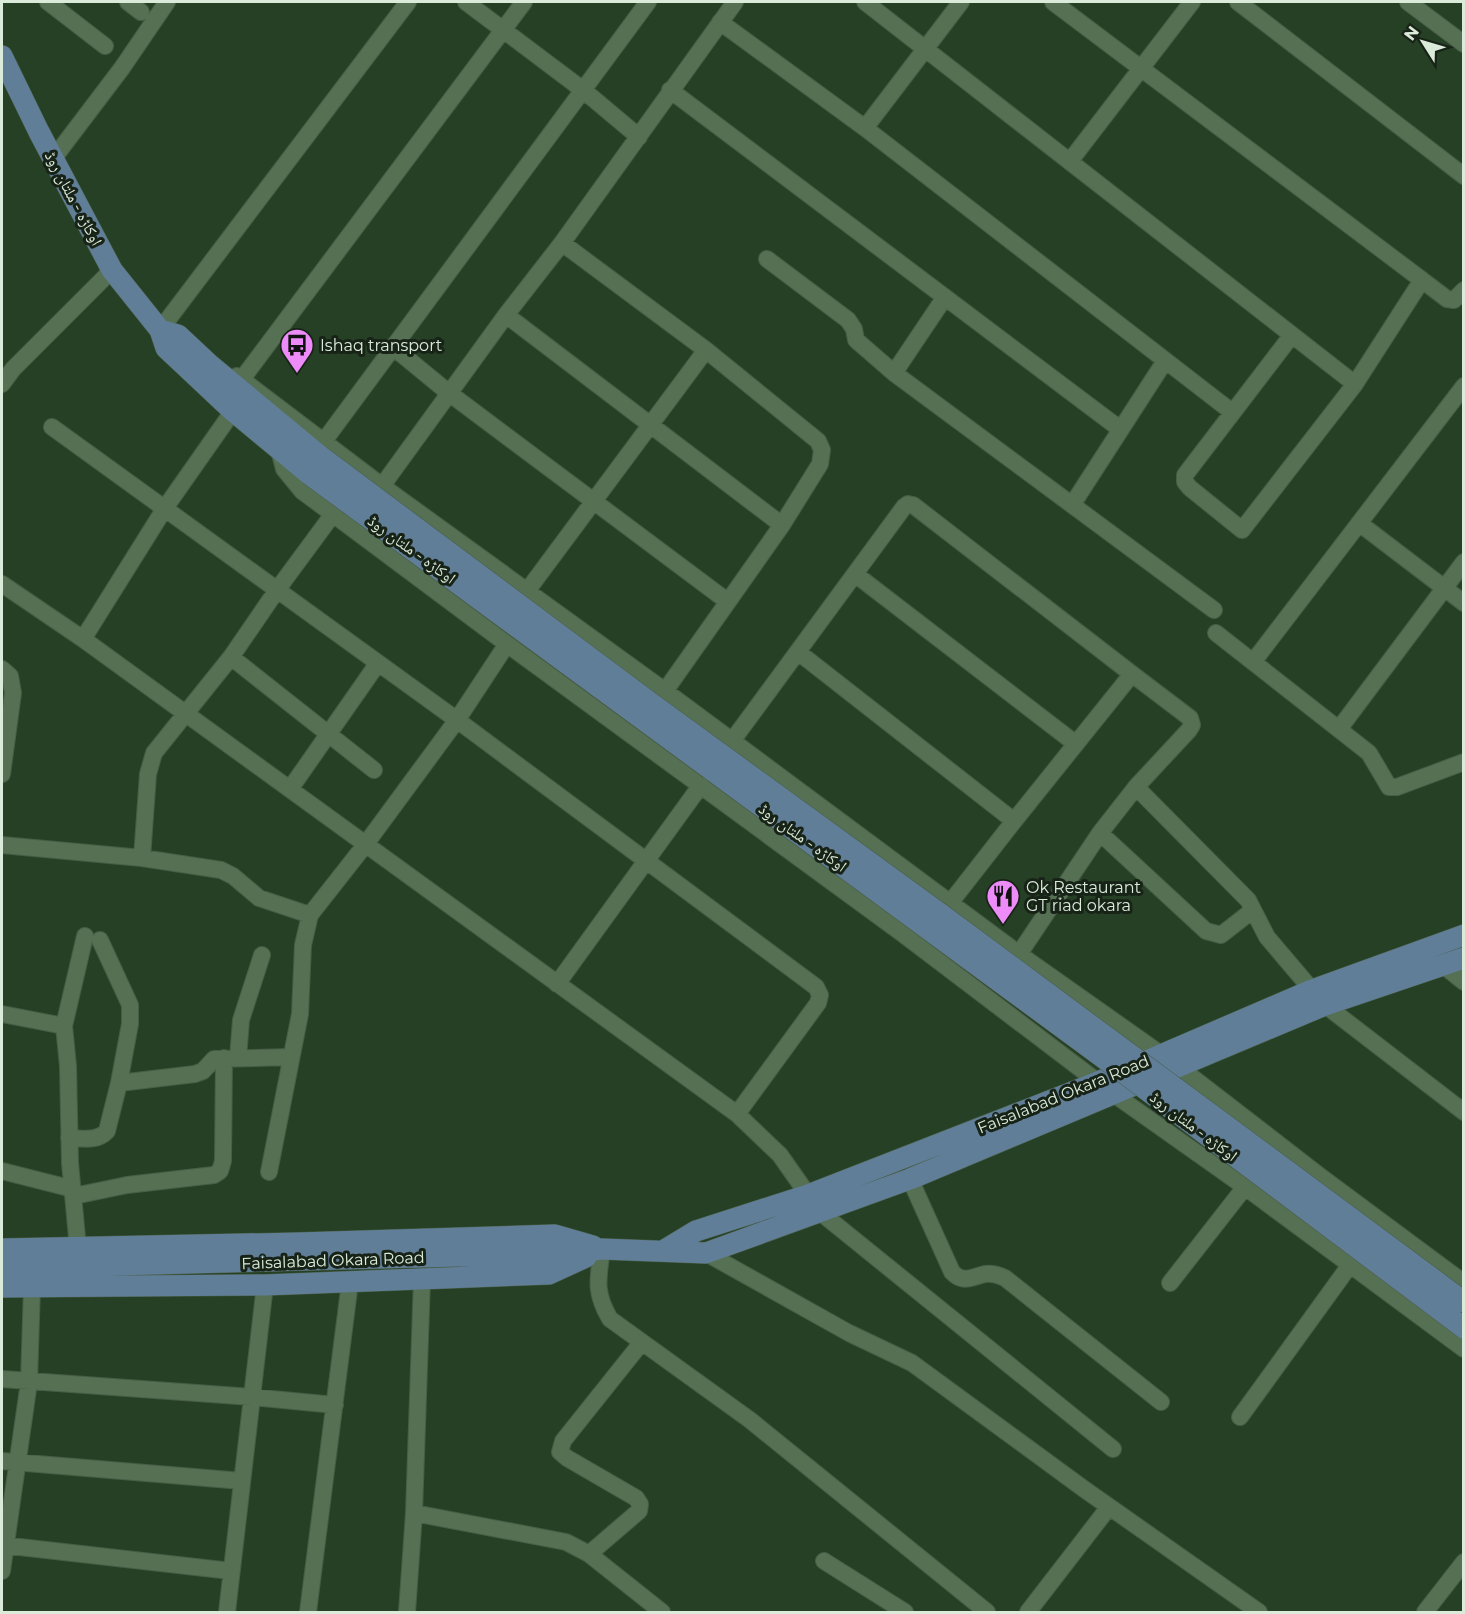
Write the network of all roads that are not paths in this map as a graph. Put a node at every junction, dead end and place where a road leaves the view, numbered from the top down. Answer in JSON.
{"nodes":[{"id":1,"x":48,"y":2,"type":"edge"},
{"id":2,"x":167,"y":2,"type":"edge"},
{"id":3,"x":408,"y":2,"type":"edge"},
{"id":4,"x":466,"y":2,"type":"edge"},
{"id":5,"x":524,"y":2,"type":"edge"},
{"id":6,"x":648,"y":2,"type":"edge"},
{"id":7,"x":735,"y":2,"type":"edge"},
{"id":8,"x":865,"y":2,"type":"edge"},
{"id":9,"x":961,"y":2,"type":"edge"},
{"id":10,"x":1053,"y":2,"type":"edge"},
{"id":11,"x":1192,"y":2,"type":"edge"},
{"id":12,"x":1238,"y":2,"type":"edge"},
{"id":13,"x":1408,"y":2,"type":"edge"},
{"id":14,"x":720,"y":22,"type":"junction"},
{"id":15,"x":504,"y":29,"type":"junction"},
{"id":16,"x":1464,"y":44,"type":"edge"},
{"id":17,"x":105,"y":46,"type":"dead end"},
{"id":18,"x":926,"y":49,"type":"junction"},
{"id":19,"x":2,"y":57,"type":"edge"},
{"id":20,"x":1140,"y":67,"type":"junction"},
{"id":21,"x":583,"y":90,"type":"junction"},
{"id":22,"x":670,"y":90,"type":"junction"},
{"id":23,"x":865,"y":128,"type":"junction"},
{"id":24,"x":639,"y":137,"type":"junction"},
{"id":25,"x":53,"y":159,"type":"junction"},
{"id":26,"x":1070,"y":161,"type":"junction"},
{"id":27,"x":1464,"y":176,"type":"edge"},
{"id":28,"x":562,"y":243,"type":"junction"},
{"id":29,"x":767,"y":259,"type":"dead end"},
{"id":30,"x":112,"y":270,"type":"junction"},
{"id":31,"x":1422,"y":280,"type":"junction"},
{"id":32,"x":1464,"y":290,"type":"edge"},
{"id":33,"x":945,"y":297,"type":"junction"},
{"id":34,"x":506,"y":315,"type":"junction"},
{"id":35,"x":160,"y":330,"type":"junction"},
{"id":36,"x":1292,"y":334,"type":"junction"},
{"id":37,"x":393,"y":347,"type":"junction"},
{"id":38,"x":706,"y":350,"type":"junction"},
{"id":39,"x":1165,"y":361,"type":"junction"},
{"id":40,"x":209,"y":364,"type":"junction"},
{"id":41,"x":894,"y":373,"type":"junction"},
{"id":42,"x":242,"y":379,"type":"junction"},
{"id":43,"x":2,"y":384,"type":"edge"},
{"id":44,"x":1355,"y":384,"type":"junction"},
{"id":45,"x":1464,"y":386,"type":"edge"},
{"id":46,"x":449,"y":393,"type":"junction"},
{"id":47,"x":233,"y":411,"type":"junction"},
{"id":48,"x":1232,"y":412,"type":"junction"},
{"id":49,"x":650,"y":425,"type":"junction"},
{"id":50,"x":52,"y":427,"type":"dead end"},
{"id":51,"x":1120,"y":429,"type":"junction"},
{"id":52,"x":279,"y":450,"type":"junction"},
{"id":53,"x":318,"y":457,"type":"junction"},
{"id":54,"x":382,"y":486,"type":"junction"},
{"id":55,"x":594,"y":501,"type":"junction"},
{"id":56,"x":1072,"y":505,"type":"junction"},
{"id":57,"x":165,"y":508,"type":"junction"},
{"id":58,"x":333,"y":514,"type":"junction"},
{"id":59,"x":1359,"y":523,"type":"junction"},
{"id":60,"x":782,"y":525,"type":"junction"},
{"id":61,"x":1464,"y":562,"type":"edge"},
{"id":62,"x":855,"y":574,"type":"junction"},
{"id":63,"x":2,"y":584,"type":"edge"},
{"id":64,"x":1444,"y":588,"type":"junction"},
{"id":65,"x":277,"y":590,"type":"junction"},
{"id":66,"x":526,"y":591,"type":"junction"},
{"id":67,"x":727,"y":601,"type":"junction"},
{"id":68,"x":1464,"y":603,"type":"edge"},
{"id":69,"x":1214,"y":610,"type":"dead end"},
{"id":70,"x":1216,"y":633,"type":"dead end"},
{"id":71,"x":83,"y":639,"type":"junction"},
{"id":72,"x":507,"y":644,"type":"junction"},
{"id":73,"x":798,"y":652,"type":"junction"},
{"id":74,"x":231,"y":657,"type":"junction"},
{"id":75,"x":1253,"y":662,"type":"junction"},
{"id":76,"x":378,"y":663,"type":"junction"},
{"id":77,"x":2,"y":669,"type":"edge"},
{"id":78,"x":1132,"y":674,"type":"junction"},
{"id":79,"x":665,"y":692,"type":"junction"},
{"id":80,"x":186,"y":714,"type":"junction"},
{"id":81,"x":457,"y":720,"type":"junction"},
{"id":82,"x":1339,"y":729,"type":"junction"},
{"id":83,"x":329,"y":734,"type":"junction"},
{"id":84,"x":732,"y":741,"type":"junction"},
{"id":85,"x":1076,"y":744,"type":"junction"},
{"id":86,"x":1464,"y":762,"type":"edge"},
{"id":87,"x":2,"y":764,"type":"edge"},
{"id":88,"x":374,"y":770,"type":"dead end"},
{"id":89,"x":701,"y":785,"type":"junction"},
{"id":90,"x":1136,"y":788,"type":"junction"},
{"id":91,"x":290,"y":789,"type":"junction"},
{"id":92,"x":1014,"y":821,"type":"junction"},
{"id":93,"x":1100,"y":833,"type":"junction"},
{"id":94,"x":2,"y":844,"type":"edge"},
{"id":95,"x":365,"y":845,"type":"junction"},
{"id":96,"x":142,"y":858,"type":"junction"},
{"id":97,"x":647,"y":861,"type":"junction"},
{"id":98,"x":950,"y":903,"type":"junction"},
{"id":99,"x":1253,"y":910,"type":"junction"},
{"id":100,"x":310,"y":915,"type":"junction"},
{"id":101,"x":1464,"y":935,"type":"edge"},
{"id":102,"x":1019,"y":954,"type":"junction"},
{"id":103,"x":262,"y":955,"type":"dead end"},
{"id":104,"x":1464,"y":958,"type":"edge"},
{"id":105,"x":1444,"y":966,"type":"junction"},
{"id":106,"x":1464,"y":982,"type":"edge"},
{"id":107,"x":557,"y":984,"type":"junction"},
{"id":108,"x":1318,"y":998,"type":"junction"},
{"id":109,"x":2,"y":1014,"type":"edge"},
{"id":110,"x":64,"y":1026,"type":"junction"},
{"id":111,"x":291,"y":1057,"type":"junction"},
{"id":112,"x":231,"y":1058,"type":"junction"},
{"id":113,"x":1171,"y":1060,"type":"junction"},
{"id":114,"x":1098,"y":1082,"type":"junction"},
{"id":115,"x":119,"y":1083,"type":"junction"},
{"id":116,"x":1115,"y":1095,"type":"junction"},
{"id":117,"x":1464,"y":1112,"type":"edge"},
{"id":118,"x":736,"y":1114,"type":"junction"},
{"id":119,"x":69,"y":1138,"type":"junction"},
{"id":120,"x":2,"y":1171,"type":"edge"},
{"id":121,"x":269,"y":1172,"type":"dead end"},
{"id":122,"x":910,"y":1179,"type":"junction"},
{"id":123,"x":1245,"y":1187,"type":"junction"},
{"id":124,"x":73,"y":1193,"type":"junction"},
{"id":125,"x":814,"y":1204,"type":"junction"},
{"id":126,"x":78,"y":1248,"type":"junction"},
{"id":127,"x":2,"y":1249,"type":"edge"},
{"id":128,"x":602,"y":1249,"type":"junction"},
{"id":129,"x":663,"y":1251,"type":"junction"},
{"id":130,"x":706,"y":1252,"type":"junction"},
{"id":131,"x":1350,"y":1265,"type":"junction"},
{"id":132,"x":2,"y":1268,"type":"edge"},
{"id":133,"x":422,"y":1279,"type":"junction"},
{"id":134,"x":350,"y":1282,"type":"junction"},
{"id":135,"x":1170,"y":1283,"type":"dead end"},
{"id":136,"x":1464,"y":1283,"type":"edge"},
{"id":137,"x":265,"y":1285,"type":"junction"},
{"id":138,"x":2,"y":1287,"type":"edge"},
{"id":139,"x":33,"y":1287,"type":"junction"},
{"id":140,"x":1464,"y":1302,"type":"edge"},
{"id":141,"x":1464,"y":1328,"type":"edge"},
{"id":142,"x":642,"y":1342,"type":"junction"},
{"id":143,"x":1464,"y":1349,"type":"edge"},
{"id":144,"x":2,"y":1379,"type":"edge"},
{"id":145,"x":29,"y":1382,"type":"junction"},
{"id":146,"x":252,"y":1396,"type":"junction"},
{"id":147,"x":1161,"y":1402,"type":"dead end"},
{"id":148,"x":335,"y":1405,"type":"junction"},
{"id":149,"x":1240,"y":1418,"type":"dead end"},
{"id":150,"x":1113,"y":1449,"type":"dead end"},
{"id":151,"x":9,"y":1461,"type":"edge"},
{"id":152,"x":242,"y":1481,"type":"junction"},
{"id":153,"x":1109,"y":1507,"type":"junction"},
{"id":154,"x":414,"y":1513,"type":"junction"},
{"id":155,"x":3,"y":1545,"type":"edge"},
{"id":156,"x":589,"y":1554,"type":"junction"},
{"id":157,"x":824,"y":1560,"type":"dead end"},
{"id":158,"x":1464,"y":1562,"type":"edge"},
{"id":159,"x":2,"y":1571,"type":"edge"},
{"id":160,"x":231,"y":1571,"type":"junction"},
{"id":161,"x":226,"y":1612,"type":"edge"},
{"id":162,"x":308,"y":1612,"type":"edge"},
{"id":163,"x":407,"y":1612,"type":"edge"},
{"id":164,"x":662,"y":1612,"type":"edge"},
{"id":165,"x":905,"y":1612,"type":"edge"},
{"id":166,"x":987,"y":1612,"type":"edge"},
{"id":167,"x":1028,"y":1612,"type":"edge"},
{"id":168,"x":1259,"y":1612,"type":"edge"},
{"id":169,"x":1425,"y":1612,"type":"edge"}],
"edges":[{"from":1,"to":17,"type":"street"},
{"from":2,"to":25,"type":"street"},
{"from":3,"to":35,"type":"street"},
{"from":4,"to":15,"type":"street"},
{"from":5,"to":15,"type":"street"},
{"from":6,"to":21,"type":"street"},
{"from":7,"to":14,"type":"street"},
{"from":8,"to":18,"type":"street"},
{"from":9,"to":18,"type":"street"},
{"from":10,"to":20,"type":"street"},
{"from":11,"to":20,"type":"street"},
{"from":12,"to":27,"type":"street"},
{"from":13,"to":16,"type":"street"},
{"from":14,"to":22,"type":"street"},
{"from":14,"to":23,"type":"street"},
{"from":15,"to":21,"type":"street"},
{"from":15,"to":42,"type":"street"},
{"from":18,"to":23,"type":"street"},
{"from":18,"to":26,"type":"street"},
{"from":19,"to":25,"type":"main road","name":"اوکاڑہ - ملتان روڈ"},
{"from":20,"to":26,"type":"street"},
{"from":20,"to":31,"type":"street"},
{"from":21,"to":24,"type":"street"},
{"from":21,"to":37,"type":"street"},
{"from":22,"to":24,"type":"street"},
{"from":22,"to":33,"type":"street"},
{"from":23,"to":39,"type":"street"},
{"from":24,"to":28,"type":"street"},
{"from":25,"to":30,"type":"main road","name":"اوکاڑہ - ملتان روڈ"},
{"from":26,"to":36,"type":"street"},
{"from":28,"to":34,"type":"street"},
{"from":28,"to":38,"type":"street"},
{"from":29,"to":41,"type":"street"},
{"from":30,"to":35,"type":"main road","name":"اوکاڑہ - ملتان روڈ"},
{"from":30,"to":43,"type":"street"},
{"from":31,"to":32,"type":"street"},
{"from":31,"to":44,"type":"street"},
{"from":33,"to":41,"type":"street"},
{"from":33,"to":51,"type":"street"},
{"from":34,"to":46,"type":"street"},
{"from":34,"to":49,"type":"street"},
{"from":35,"to":40,"type":"main road","name":"اوکاڑہ - ملتان روڈ"},
{"from":35,"to":47,"type":"main road","name":"اوکاڑہ - ملتان روڈ"},
{"from":36,"to":44,"type":"street"},
{"from":36,"to":48,"type":"street"},
{"from":37,"to":46,"type":"street"},
{"from":37,"to":53,"type":"street"},
{"from":38,"to":49,"type":"street"},
{"from":38,"to":60,"type":"street"},
{"from":39,"to":48,"type":"street"},
{"from":39,"to":51,"type":"street"},
{"from":40,"to":42,"type":"street"},
{"from":40,"to":53,"type":"main road","name":"اوکاڑہ - ملتان روڈ"},
{"from":41,"to":56,"type":"street"},
{"from":42,"to":53,"type":"street"},
{"from":44,"to":48,"type":"street"},
{"from":45,"to":59,"type":"street"},
{"from":46,"to":54,"type":"street"},
{"from":46,"to":55,"type":"street"},
{"from":47,"to":52,"type":"main road","name":"اوکاڑہ - ملتان روڈ"},
{"from":47,"to":57,"type":"street"},
{"from":49,"to":55,"type":"street"},
{"from":49,"to":60,"type":"street"},
{"from":50,"to":57,"type":"street"},
{"from":51,"to":56,"type":"street"},
{"from":52,"to":53,"type":"main road","name":"اوکاڑہ - ملتان روڈ"},
{"from":52,"to":58,"type":"street"},
{"from":53,"to":54,"type":"street"},
{"from":53,"to":140,"type":"main road","name":"اوکاڑہ - ملتان روڈ","bridge":true},
{"from":53,"to":141,"type":"main road","name":"اوکاڑہ - ملتان روڈ","bridge":true},
{"from":54,"to":66,"type":"street"},
{"from":55,"to":66,"type":"street"},
{"from":55,"to":67,"type":"street"},
{"from":56,"to":69,"type":"street"},
{"from":57,"to":65,"type":"street"},
{"from":57,"to":71,"type":"street"},
{"from":58,"to":65,"type":"street"},
{"from":58,"to":72,"type":"street"},
{"from":59,"to":64,"type":"street"},
{"from":59,"to":75,"type":"street"},
{"from":60,"to":67,"type":"street"},
{"from":61,"to":64,"type":"street"},
{"from":62,"to":73,"type":"street"},
{"from":62,"to":78,"type":"street"},
{"from":62,"to":85,"type":"street"},
{"from":63,"to":71,"type":"street"},
{"from":64,"to":68,"type":"street"},
{"from":64,"to":82,"type":"street"},
{"from":65,"to":74,"type":"street"},
{"from":65,"to":76,"type":"street"},
{"from":66,"to":79,"type":"street"},
{"from":67,"to":79,"type":"street"},
{"from":70,"to":75,"type":"street"},
{"from":71,"to":80,"type":"street"},
{"from":72,"to":81,"type":"street"},
{"from":72,"to":89,"type":"street"},
{"from":73,"to":84,"type":"street"},
{"from":73,"to":92,"type":"street"},
{"from":74,"to":80,"type":"street"},
{"from":74,"to":83,"type":"street"},
{"from":75,"to":82,"type":"street"},
{"from":76,"to":81,"type":"street"},
{"from":76,"to":83,"type":"street"},
{"from":77,"to":87,"type":"street"},
{"from":78,"to":85,"type":"street"},
{"from":78,"to":90,"type":"street"},
{"from":79,"to":84,"type":"street"},
{"from":80,"to":91,"type":"street"},
{"from":80,"to":96,"type":"street"},
{"from":81,"to":95,"type":"street"},
{"from":81,"to":97,"type":"street"},
{"from":82,"to":86,"type":"street"},
{"from":83,"to":88,"type":"street"},
{"from":83,"to":91,"type":"street"},
{"from":84,"to":98,"type":"street"},
{"from":85,"to":92,"type":"street"},
{"from":89,"to":97,"type":"street"},
{"from":89,"to":114,"type":"street"},
{"from":90,"to":93,"type":"street"},
{"from":90,"to":99,"type":"street"},
{"from":91,"to":95,"type":"street"},
{"from":92,"to":98,"type":"street"},
{"from":93,"to":99,"type":"street"},
{"from":93,"to":102,"type":"street"},
{"from":94,"to":96,"type":"street"},
{"from":95,"to":100,"type":"street"},
{"from":95,"to":107,"type":"street"},
{"from":96,"to":100,"type":"street"},
{"from":97,"to":107,"type":"street"},
{"from":97,"to":118,"type":"street"},
{"from":98,"to":102,"type":"street"},
{"from":99,"to":108,"type":"street"},
{"from":100,"to":111,"type":"street"},
{"from":101,"to":108,"type":"main road","name":"Faisalabad Okara Road"},
{"from":102,"to":113,"type":"street"},
{"from":103,"to":112,"type":"street"},
{"from":104,"to":105,"type":"main road","name":"Faisalabad Okara Road"},
{"from":105,"to":106,"type":"street"},
{"from":105,"to":108,"type":"main road","name":"Faisalabad Okara Road"},
{"from":107,"to":118,"type":"street"},
{"from":108,"to":113,"type":"main road","name":"Faisalabad Okara Road"},
{"from":108,"to":117,"type":"street"},
{"from":109,"to":110,"type":"street"},
{"from":110,"to":115,"type":"street"},
{"from":110,"to":119,"type":"street"},
{"from":111,"to":112,"type":"street"},
{"from":111,"to":121,"type":"street"},
{"from":112,"to":115,"type":"street"},
{"from":112,"to":124,"type":"street"},
{"from":113,"to":114,"type":"main road","name":"Faisalabad Okara Road"},
{"from":113,"to":116,"type":"main road","name":"Faisalabad Okara Road"},
{"from":113,"to":136,"type":"street"},
{"from":114,"to":116,"type":"street"},
{"from":114,"to":125,"type":"main road","name":"Faisalabad Okara Road"},
{"from":115,"to":119,"type":"street"},
{"from":116,"to":122,"type":"main road","name":"Faisalabad Okara Road"},
{"from":116,"to":123,"type":"street"},
{"from":118,"to":125,"type":"street"},
{"from":119,"to":124,"type":"street"},
{"from":120,"to":124,"type":"street"},
{"from":122,"to":125,"type":"main road","name":"Faisalabad Okara Road"},
{"from":122,"to":147,"type":"street"},
{"from":123,"to":131,"type":"street"},
{"from":123,"to":135,"type":"street"},
{"from":124,"to":126,"type":"street"},
{"from":125,"to":129,"type":"main road","name":"Faisalabad Okara Road"},
{"from":125,"to":130,"type":"main road","name":"Faisalabad Okara Road"},
{"from":125,"to":150,"type":"street"},
{"from":126,"to":127,"type":"main road"},
{"from":126,"to":128,"type":"main road"},
{"from":128,"to":129,"type":"main road","name":"Faisalabad Okara Road"},
{"from":128,"to":132,"type":"main road","name":"Faisalabad Okara Road"},
{"from":128,"to":133,"type":"main road"},
{"from":128,"to":142,"type":"street"},
{"from":129,"to":130,"type":"main road","name":"Faisalabad Okara Road"},
{"from":130,"to":153,"type":"street"},
{"from":131,"to":143,"type":"street"},
{"from":131,"to":149,"type":"street"},
{"from":133,"to":134,"type":"main road"},
{"from":133,"to":154,"type":"street"},
{"from":134,"to":137,"type":"main road"},
{"from":134,"to":148,"type":"street"},
{"from":137,"to":139,"type":"main road"},
{"from":137,"to":146,"type":"street"},
{"from":138,"to":139,"type":"main road"},
{"from":139,"to":145,"type":"street"},
{"from":142,"to":156,"type":"street"},
{"from":142,"to":166,"type":"street"},
{"from":144,"to":145,"type":"street"},
{"from":145,"to":146,"type":"street"},
{"from":145,"to":151,"type":"street"},
{"from":146,"to":148,"type":"street"},
{"from":146,"to":152,"type":"street"},
{"from":148,"to":162,"type":"street"},
{"from":151,"to":152,"type":"street"},
{"from":151,"to":155,"type":"street"},
{"from":152,"to":160,"type":"street"},
{"from":153,"to":167,"type":"street"},
{"from":153,"to":168,"type":"street"},
{"from":154,"to":156,"type":"street"},
{"from":154,"to":163,"type":"street"},
{"from":155,"to":159,"type":"street"},
{"from":155,"to":160,"type":"street"},
{"from":156,"to":164,"type":"street"},
{"from":157,"to":165,"type":"street"},
{"from":158,"to":169,"type":"street"},
{"from":160,"to":161,"type":"street"}]}
